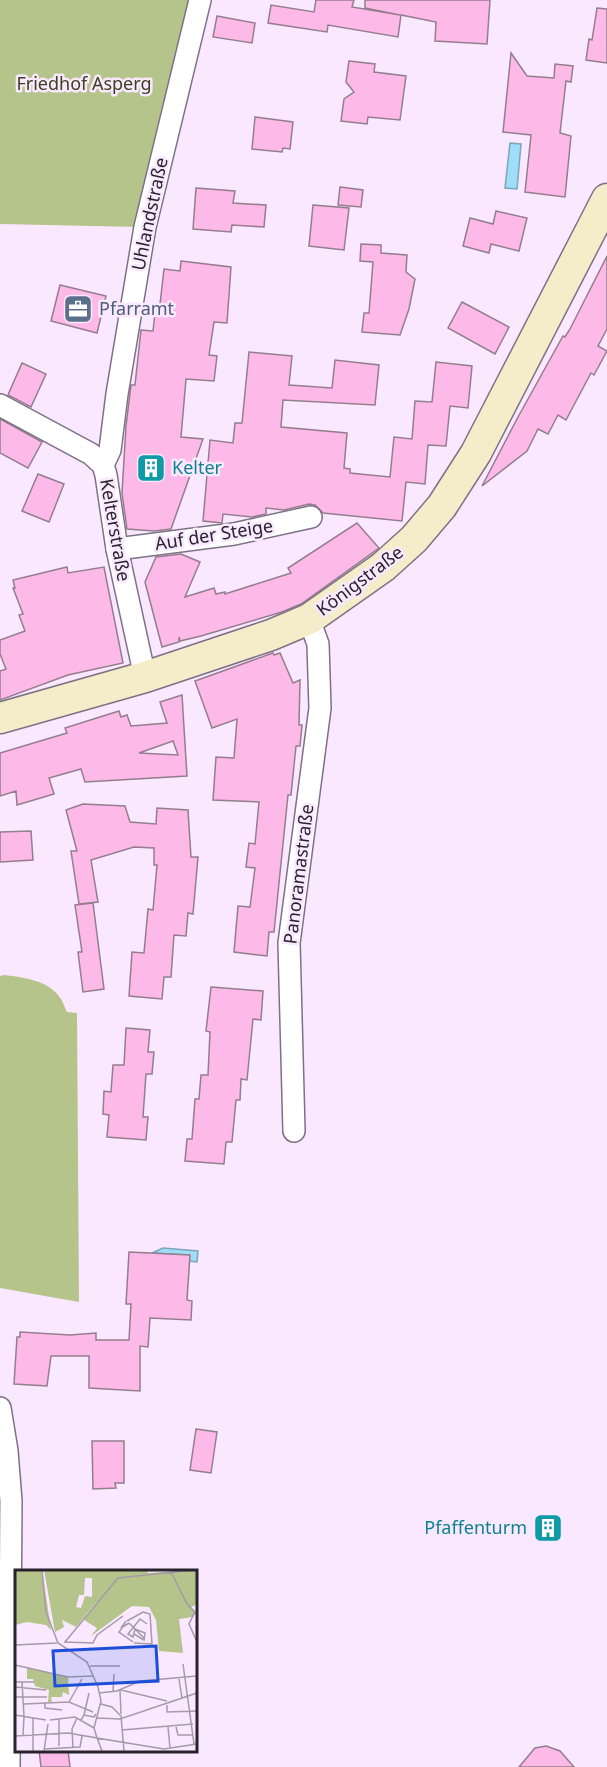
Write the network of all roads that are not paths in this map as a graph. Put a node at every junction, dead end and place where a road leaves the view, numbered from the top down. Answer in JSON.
{"nodes":[{"id":1,"x":200,"y":0,"type":"edge"},
{"id":2,"x":607,"y":199,"type":"edge"},
{"id":3,"x":0,"y":405,"type":"edge"},
{"id":4,"x":103,"y":465,"type":"junction"},
{"id":5,"x":311,"y":518,"type":"dead end"},
{"id":6,"x":117,"y":549,"type":"junction"},
{"id":7,"x":309,"y":619,"type":"junction"},
{"id":8,"x":145,"y":677,"type":"junction"},
{"id":9,"x":0,"y":718,"type":"edge"},
{"id":10,"x":294,"y":1131,"type":"dead end"},
{"id":11,"x":0,"y":1408,"type":"edge"},
{"id":12,"x":9,"y":1767,"type":"edge"}],
"edges":[{"from":1,"to":4,"type":"street","name":"Uhlandstraße"},
{"from":2,"to":7,"type":"main road","name":"Königstraße"},
{"from":3,"to":4,"type":"street","name":"Kelterstraße"},
{"from":4,"to":6,"type":"street","name":"Kelterstraße"},
{"from":5,"to":6,"type":"street","name":"Auf der Steige"},
{"from":6,"to":8,"type":"street","name":"Kelterstraße"},
{"from":7,"to":8,"type":"main road","name":"Königstraße"},
{"from":7,"to":10,"type":"street","name":"Panoramastraße"},
{"from":8,"to":9,"type":"main road","name":"Königstraße"},
{"from":11,"to":12,"type":"street"}]}
